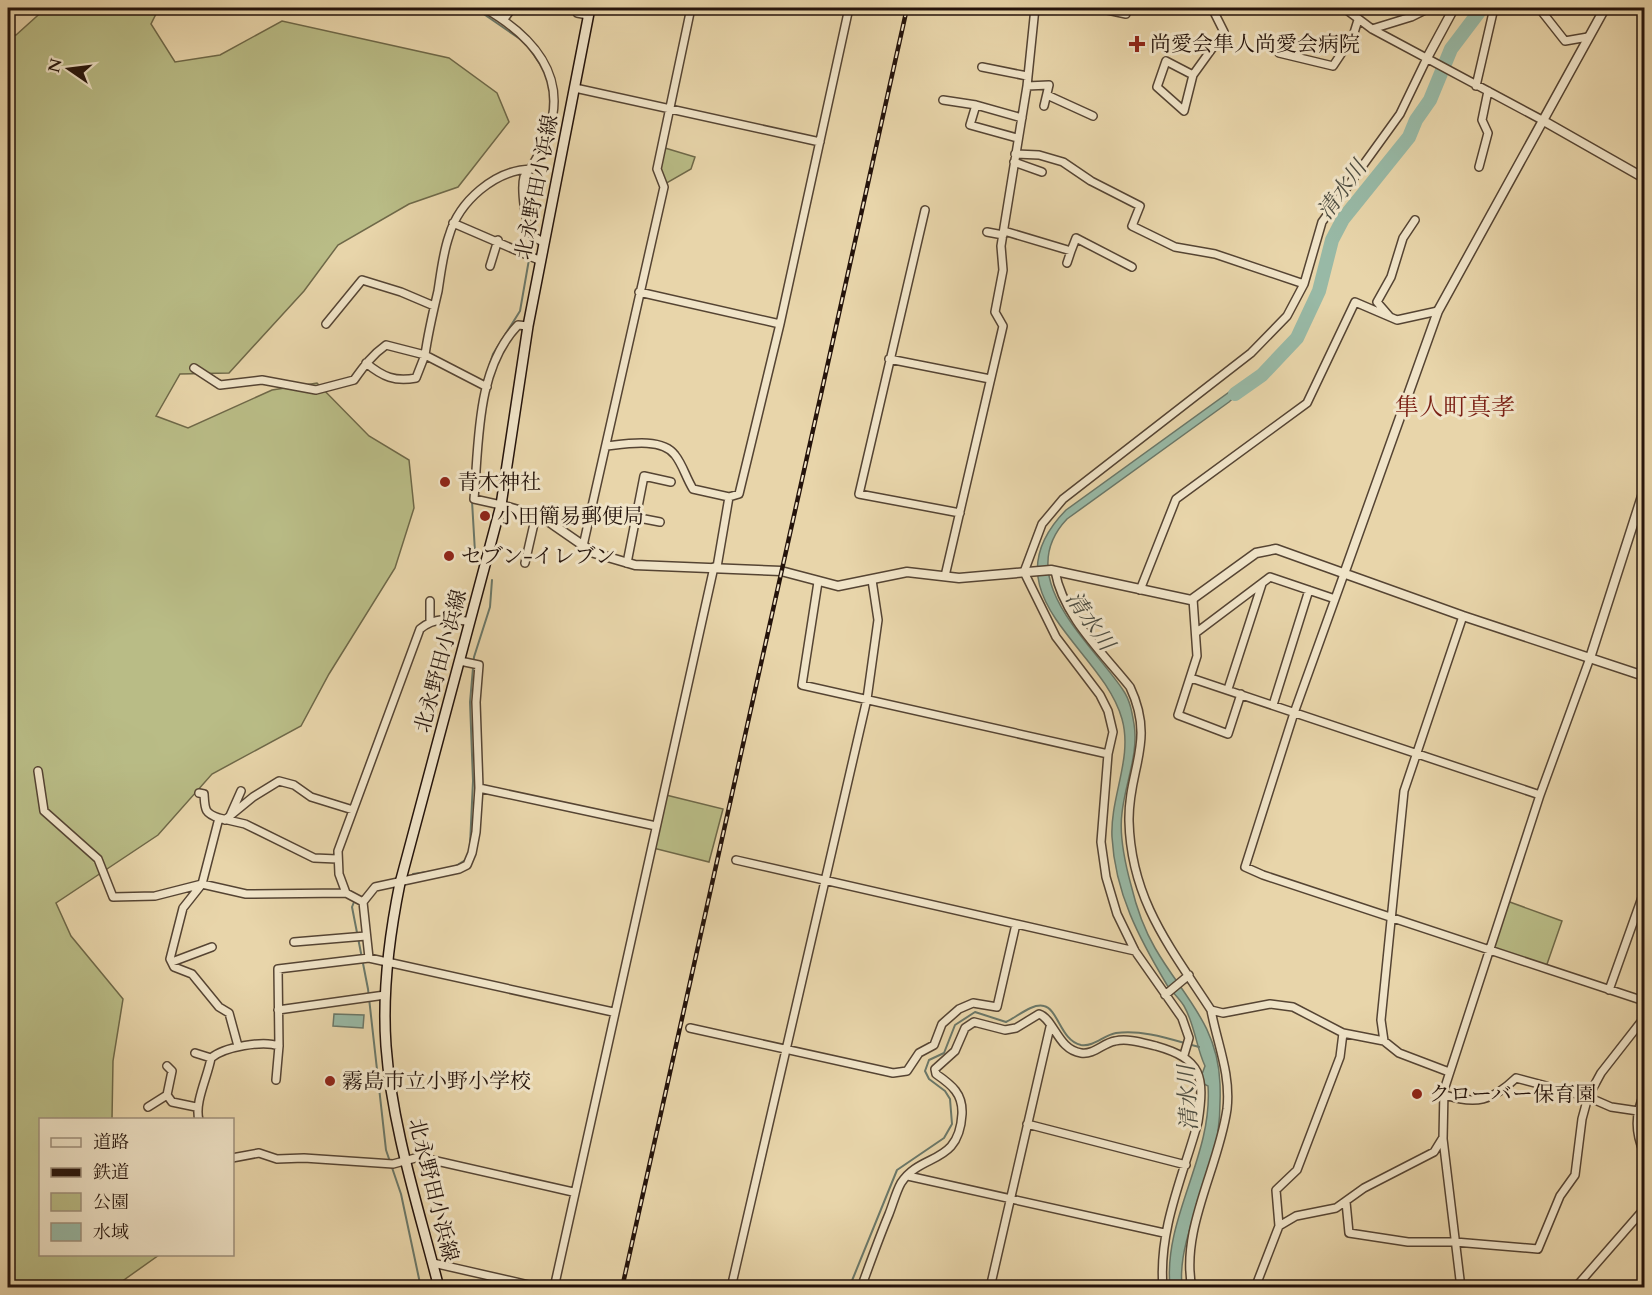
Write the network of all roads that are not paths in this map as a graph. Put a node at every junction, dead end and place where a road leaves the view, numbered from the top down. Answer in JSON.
{"nodes":[{"id":1,"x":484,"y":8,"type":"edge"},
{"id":2,"x":512,"y":8,"type":"edge"},
{"id":3,"x":574,"y":8,"type":"edge"},
{"id":4,"x":691,"y":8,"type":"edge"},
{"id":5,"x":849,"y":8,"type":"edge"},
{"id":6,"x":1035,"y":8,"type":"edge"},
{"id":7,"x":1098,"y":8,"type":"edge"},
{"id":8,"x":1212,"y":8,"type":"edge"},
{"id":9,"x":1344,"y":8,"type":"edge"},
{"id":10,"x":1429,"y":8,"type":"edge"},
{"id":11,"x":1454,"y":8,"type":"edge"},
{"id":12,"x":1494,"y":8,"type":"edge"},
{"id":13,"x":1539,"y":8,"type":"edge"},
{"id":14,"x":1605,"y":8,"type":"edge"},
{"id":15,"x":589,"y":11,"type":"edge"},
{"id":16,"x":1126,"y":14,"type":"dead end"},
{"id":17,"x":504,"y":19,"type":"junction"},
{"id":18,"x":1358,"y":20,"type":"junction"},
{"id":19,"x":1372,"y":29,"type":"junction"},
{"id":20,"x":1588,"y":37,"type":"junction"},
{"id":21,"x":1279,"y":53,"type":"dead end"},
{"id":22,"x":1426,"y":58,"type":"junction"},
{"id":23,"x":982,"y":67,"type":"dead end"},
{"id":24,"x":1194,"y":75,"type":"junction"},
{"id":25,"x":1027,"y":76,"type":"junction"},
{"id":26,"x":1027,"y":86,"type":"junction"},
{"id":27,"x":1476,"y":86,"type":"junction"},
{"id":28,"x":575,"y":88,"type":"junction"},
{"id":29,"x":1488,"y":91,"type":"junction"},
{"id":30,"x":1047,"y":95,"type":"junction"},
{"id":31,"x":943,"y":100,"type":"dead end"},
{"id":32,"x":976,"y":105,"type":"junction"},
{"id":33,"x":1044,"y":106,"type":"dead end"},
{"id":34,"x":669,"y":110,"type":"junction"},
{"id":35,"x":1093,"y":116,"type":"dead end"},
{"id":36,"x":1022,"y":118,"type":"junction"},
{"id":37,"x":552,"y":119,"type":"junction"},
{"id":38,"x":568,"y":120,"type":"junction"},
{"id":39,"x":1542,"y":120,"type":"junction"},
{"id":40,"x":1017,"y":138,"type":"junction"},
{"id":41,"x":820,"y":142,"type":"junction"},
{"id":42,"x":1014,"y":158,"type":"junction"},
{"id":43,"x":1479,"y":167,"type":"dead end"},
{"id":44,"x":531,"y":169,"type":"junction"},
{"id":45,"x":1042,"y":172,"type":"dead end"},
{"id":46,"x":1644,"y":178,"type":"edge"},
{"id":47,"x":925,"y":210,"type":"dead end"},
{"id":48,"x":1415,"y":220,"type":"dead end"},
{"id":49,"x":453,"y":223,"type":"junction"},
{"id":50,"x":987,"y":232,"type":"dead end"},
{"id":51,"x":1004,"y":233,"type":"junction"},
{"id":52,"x":498,"y":240,"type":"junction"},
{"id":53,"x":544,"y":243,"type":"junction"},
{"id":54,"x":1071,"y":251,"type":"junction"},
{"id":55,"x":537,"y":259,"type":"junction"},
{"id":56,"x":1067,"y":263,"type":"dead end"},
{"id":57,"x":489,"y":266,"type":"dead end"},
{"id":58,"x":1132,"y":267,"type":"dead end"},
{"id":59,"x":1304,"y":284,"type":"junction"},
{"id":60,"x":639,"y":292,"type":"junction"},
{"id":61,"x":434,"y":306,"type":"junction"},
{"id":62,"x":1438,"y":311,"type":"junction"},
{"id":63,"x":1391,"y":319,"type":"junction"},
{"id":64,"x":326,"y":324,"type":"dead end"},
{"id":65,"x":780,"y":324,"type":"junction"},
{"id":66,"x":528,"y":326,"type":"junction"},
{"id":67,"x":425,"y":355,"type":"junction"},
{"id":68,"x":889,"y":359,"type":"junction"},
{"id":69,"x":366,"y":363,"type":"junction"},
{"id":70,"x":194,"y":368,"type":"dead end"},
{"id":71,"x":990,"y":379,"type":"junction"},
{"id":72,"x":487,"y":387,"type":"junction"},
{"id":73,"x":606,"y":446,"type":"junction"},
{"id":74,"x":671,"y":482,"type":"dead end"},
{"id":75,"x":1644,"y":490,"type":"edge"},
{"id":76,"x":729,"y":497,"type":"junction"},
{"id":77,"x":501,"y":506,"type":"junction"},
{"id":78,"x":960,"y":513,"type":"junction"},
{"id":79,"x":536,"y":515,"type":"junction"},
{"id":80,"x":634,"y":517,"type":"junction"},
{"id":81,"x":660,"y":522,"type":"dead end"},
{"id":82,"x":583,"y":546,"type":"junction"},
{"id":83,"x":525,"y":563,"type":"dead end"},
{"id":84,"x":627,"y":563,"type":"junction"},
{"id":85,"x":715,"y":567,"type":"junction"},
{"id":86,"x":1053,"y":570,"type":"junction"},
{"id":87,"x":1028,"y":572,"type":"junction"},
{"id":88,"x":1344,"y":574,"type":"junction"},
{"id":89,"x":945,"y":576,"type":"junction"},
{"id":90,"x":872,"y":580,"type":"junction"},
{"id":91,"x":818,"y":582,"type":"junction"},
{"id":92,"x":1262,"y":584,"type":"junction"},
{"id":93,"x":1140,"y":590,"type":"junction"},
{"id":94,"x":1308,"y":590,"type":"junction"},
{"id":95,"x":1193,"y":599,"type":"junction"},
{"id":96,"x":1335,"y":599,"type":"junction"},
{"id":97,"x":430,"y":601,"type":"dead end"},
{"id":98,"x":1464,"y":616,"type":"junction"},
{"id":99,"x":430,"y":621,"type":"junction"},
{"id":100,"x":470,"y":622,"type":"junction"},
{"id":101,"x":1197,"y":632,"type":"junction"},
{"id":102,"x":1590,"y":658,"type":"junction"},
{"id":103,"x":464,"y":662,"type":"junction"},
{"id":104,"x":1644,"y":676,"type":"edge"},
{"id":105,"x":1191,"y":678,"type":"junction"},
{"id":106,"x":1228,"y":689,"type":"junction"},
{"id":107,"x":1241,"y":694,"type":"junction"},
{"id":108,"x":867,"y":699,"type":"junction"},
{"id":109,"x":1273,"y":705,"type":"junction"},
{"id":110,"x":1294,"y":713,"type":"junction"},
{"id":111,"x":1416,"y":752,"type":"junction"},
{"id":112,"x":1107,"y":754,"type":"junction"},
{"id":113,"x":38,"y":771,"type":"dead end"},
{"id":114,"x":479,"y":788,"type":"junction"},
{"id":115,"x":241,"y":791,"type":"dead end"},
{"id":116,"x":199,"y":793,"type":"dead end"},
{"id":117,"x":1540,"y":795,"type":"junction"},
{"id":118,"x":353,"y":810,"type":"junction"},
{"id":119,"x":225,"y":819,"type":"junction"},
{"id":120,"x":656,"y":826,"type":"junction"},
{"id":121,"x":337,"y":859,"type":"junction"},
{"id":122,"x":736,"y":860,"type":"dead end"},
{"id":123,"x":825,"y":881,"type":"junction"},
{"id":124,"x":400,"y":883,"type":"junction"},
{"id":125,"x":202,"y":884,"type":"junction"},
{"id":126,"x":1644,"y":892,"type":"edge"},
{"id":127,"x":347,"y":894,"type":"junction"},
{"id":128,"x":361,"y":900,"type":"junction"},
{"id":129,"x":1393,"y":918,"type":"junction"},
{"id":130,"x":1016,"y":924,"type":"junction"},
{"id":131,"x":364,"y":936,"type":"junction"},
{"id":132,"x":294,"y":942,"type":"dead end"},
{"id":133,"x":212,"y":947,"type":"dead end"},
{"id":134,"x":1489,"y":948,"type":"junction"},
{"id":135,"x":1135,"y":951,"type":"junction"},
{"id":136,"x":367,"y":959,"type":"junction"},
{"id":137,"x":172,"y":962,"type":"junction"},
{"id":138,"x":387,"y":962,"type":"junction"},
{"id":139,"x":1189,"y":975,"type":"junction"},
{"id":140,"x":1609,"y":990,"type":"junction"},
{"id":141,"x":385,"y":995,"type":"junction"},
{"id":142,"x":1165,"y":995,"type":"junction"},
{"id":143,"x":1644,"y":1001,"type":"edge"},
{"id":144,"x":278,"y":1010,"type":"junction"},
{"id":145,"x":1211,"y":1010,"type":"junction"},
{"id":146,"x":613,"y":1012,"type":"junction"},
{"id":147,"x":1644,"y":1018,"type":"edge"},
{"id":148,"x":1050,"y":1027,"type":"junction"},
{"id":149,"x":690,"y":1028,"type":"dead end"},
{"id":150,"x":1343,"y":1033,"type":"junction"},
{"id":151,"x":1383,"y":1041,"type":"junction"},
{"id":152,"x":238,"y":1046,"type":"junction"},
{"id":153,"x":279,"y":1047,"type":"junction"},
{"id":154,"x":786,"y":1049,"type":"junction"},
{"id":155,"x":195,"y":1053,"type":"dead end"},
{"id":156,"x":1184,"y":1055,"type":"junction"},
{"id":157,"x":212,"y":1058,"type":"junction"},
{"id":158,"x":167,"y":1066,"type":"dead end"},
{"id":159,"x":1449,"y":1072,"type":"junction"},
{"id":160,"x":276,"y":1080,"type":"dead end"},
{"id":161,"x":1644,"y":1094,"type":"edge"},
{"id":162,"x":167,"y":1095,"type":"junction"},
{"id":163,"x":1444,"y":1095,"type":"junction"},
{"id":164,"x":1588,"y":1097,"type":"junction"},
{"id":165,"x":148,"y":1107,"type":"dead end"},
{"id":166,"x":196,"y":1107,"type":"junction"},
{"id":167,"x":1638,"y":1111,"type":"junction"},
{"id":168,"x":199,"y":1118,"type":"edge"},
{"id":169,"x":1027,"y":1124,"type":"junction"},
{"id":170,"x":1443,"y":1139,"type":"junction"},
{"id":171,"x":1644,"y":1153,"type":"edge"},
{"id":172,"x":234,"y":1158,"type":"edge"},
{"id":173,"x":407,"y":1160,"type":"junction"},
{"id":174,"x":1186,"y":1165,"type":"junction"},
{"id":175,"x":908,"y":1176,"type":"junction"},
{"id":176,"x":573,"y":1192,"type":"junction"},
{"id":177,"x":1010,"y":1200,"type":"junction"},
{"id":178,"x":1347,"y":1202,"type":"junction"},
{"id":179,"x":1644,"y":1209,"type":"edge"},
{"id":180,"x":1279,"y":1226,"type":"junction"},
{"id":181,"x":1164,"y":1233,"type":"junction"},
{"id":182,"x":1455,"y":1242,"type":"junction"},
{"id":183,"x":433,"y":1263,"type":"junction"},
{"id":184,"x":439,"y":1287,"type":"edge"},
{"id":185,"x":542,"y":1287,"type":"edge"},
{"id":186,"x":554,"y":1287,"type":"edge"},
{"id":187,"x":731,"y":1287,"type":"edge"},
{"id":188,"x":861,"y":1287,"type":"edge"},
{"id":189,"x":990,"y":1287,"type":"edge"},
{"id":190,"x":1163,"y":1287,"type":"edge"},
{"id":191,"x":1192,"y":1287,"type":"edge"},
{"id":192,"x":1255,"y":1287,"type":"edge"},
{"id":193,"x":1461,"y":1287,"type":"edge"},
{"id":194,"x":1575,"y":1287,"type":"edge"}],
"edges":[{"from":1,"to":17,"type":"street"},
{"from":2,"to":17,"type":"street"},
{"from":3,"to":15,"type":"street"},
{"from":4,"to":34,"type":"street"},
{"from":5,"to":41,"type":"street"},
{"from":6,"to":25,"type":"street"},
{"from":7,"to":16,"type":"street"},
{"from":8,"to":24,"type":"street"},
{"from":9,"to":18,"type":"street"},
{"from":10,"to":19,"type":"street"},
{"from":11,"to":22,"type":"street"},
{"from":12,"to":27,"type":"street"},
{"from":13,"to":20,"type":"street"},
{"from":14,"to":20,"type":"street"},
{"from":15,"to":28,"type":"main road","name":"北永野田小浜線"},
{"from":17,"to":37,"type":"street"},
{"from":18,"to":19,"type":"street"},
{"from":18,"to":21,"type":"street"},
{"from":19,"to":22,"type":"street"},
{"from":20,"to":39,"type":"street"},
{"from":22,"to":27,"type":"street"},
{"from":22,"to":59,"type":"street"},
{"from":23,"to":25,"type":"street"},
{"from":24,"to":24,"type":"street"},
{"from":25,"to":26,"type":"street"},
{"from":26,"to":30,"type":"street"},
{"from":26,"to":36,"type":"street"},
{"from":27,"to":29,"type":"street"},
{"from":28,"to":34,"type":"street"},
{"from":28,"to":38,"type":"main road","name":"北永野田小浜線"},
{"from":29,"to":39,"type":"street"},
{"from":29,"to":43,"type":"street"},
{"from":30,"to":33,"type":"street"},
{"from":30,"to":35,"type":"street"},
{"from":31,"to":32,"type":"street"},
{"from":32,"to":36,"type":"street"},
{"from":32,"to":40,"type":"street"},
{"from":34,"to":41,"type":"street"},
{"from":34,"to":60,"type":"street"},
{"from":36,"to":40,"type":"street"},
{"from":37,"to":38,"type":"street"},
{"from":37,"to":44,"type":"street"},
{"from":38,"to":53,"type":"main road","name":"北永野田小浜線"},
{"from":39,"to":46,"type":"street"},
{"from":39,"to":62,"type":"street"},
{"from":40,"to":42,"type":"street"},
{"from":41,"to":65,"type":"street"},
{"from":42,"to":45,"type":"street"},
{"from":42,"to":51,"type":"street"},
{"from":42,"to":59,"type":"street"},
{"from":44,"to":49,"type":"street"},
{"from":44,"to":53,"type":"street"},
{"from":47,"to":68,"type":"street"},
{"from":48,"to":63,"type":"street"},
{"from":49,"to":52,"type":"street"},
{"from":49,"to":61,"type":"street"},
{"from":50,"to":51,"type":"street"},
{"from":51,"to":54,"type":"street"},
{"from":51,"to":71,"type":"street"},
{"from":52,"to":55,"type":"street"},
{"from":52,"to":57,"type":"street"},
{"from":53,"to":55,"type":"main road","name":"北永野田小浜線"},
{"from":54,"to":56,"type":"street"},
{"from":54,"to":58,"type":"street"},
{"from":55,"to":66,"type":"main road","name":"北永野田小浜線"},
{"from":59,"to":87,"type":"street"},
{"from":60,"to":65,"type":"street"},
{"from":60,"to":73,"type":"street"},
{"from":61,"to":64,"type":"street"},
{"from":61,"to":67,"type":"street"},
{"from":62,"to":63,"type":"street"},
{"from":62,"to":88,"type":"street"},
{"from":63,"to":93,"type":"street"},
{"from":65,"to":76,"type":"street"},
{"from":66,"to":72,"type":"street"},
{"from":66,"to":77,"type":"main road","name":"北永野田小浜線"},
{"from":67,"to":69,"type":"street"},
{"from":67,"to":69,"type":"street"},
{"from":67,"to":72,"type":"street"},
{"from":68,"to":71,"type":"street"},
{"from":68,"to":78,"type":"street"},
{"from":69,"to":70,"type":"street"},
{"from":71,"to":78,"type":"street"},
{"from":72,"to":77,"type":"street"},
{"from":73,"to":76,"type":"street"},
{"from":73,"to":82,"type":"street"},
{"from":74,"to":80,"type":"street"},
{"from":75,"to":102,"type":"street"},
{"from":76,"to":85,"type":"street"},
{"from":77,"to":79,"type":"street"},
{"from":77,"to":100,"type":"main road","name":"北永野田小浜線"},
{"from":78,"to":89,"type":"street"},
{"from":79,"to":82,"type":"street"},
{"from":79,"to":83,"type":"street"},
{"from":80,"to":81,"type":"street"},
{"from":80,"to":84,"type":"street"},
{"from":82,"to":84,"type":"street"},
{"from":84,"to":85,"type":"street"},
{"from":85,"to":91,"type":"street"},
{"from":85,"to":120,"type":"street"},
{"from":86,"to":87,"type":"street"},
{"from":86,"to":93,"type":"street"},
{"from":86,"to":139,"type":"street"},
{"from":87,"to":89,"type":"street"},
{"from":87,"to":112,"type":"street"},
{"from":88,"to":95,"type":"street"},
{"from":88,"to":96,"type":"street"},
{"from":88,"to":98,"type":"street"},
{"from":89,"to":90,"type":"street"},
{"from":90,"to":91,"type":"street"},
{"from":90,"to":108,"type":"street"},
{"from":91,"to":108,"type":"street"},
{"from":92,"to":94,"type":"street"},
{"from":92,"to":101,"type":"street"},
{"from":92,"to":106,"type":"street"},
{"from":93,"to":95,"type":"street"},
{"from":94,"to":96,"type":"street"},
{"from":94,"to":109,"type":"street"},
{"from":95,"to":101,"type":"street"},
{"from":96,"to":110,"type":"street"},
{"from":97,"to":99,"type":"street"},
{"from":98,"to":102,"type":"street"},
{"from":98,"to":111,"type":"street"},
{"from":99,"to":100,"type":"street"},
{"from":99,"to":118,"type":"street"},
{"from":100,"to":103,"type":"main road","name":"北永野田小浜線"},
{"from":101,"to":105,"type":"street"},
{"from":102,"to":104,"type":"street"},
{"from":102,"to":117,"type":"street"},
{"from":103,"to":114,"type":"street"},
{"from":103,"to":124,"type":"main road","name":"北永野田小浜線"},
{"from":105,"to":106,"type":"street"},
{"from":105,"to":107,"type":"street"},
{"from":106,"to":107,"type":"street"},
{"from":107,"to":109,"type":"street"},
{"from":108,"to":112,"type":"street"},
{"from":108,"to":123,"type":"street"},
{"from":109,"to":110,"type":"street"},
{"from":110,"to":111,"type":"street"},
{"from":110,"to":129,"type":"street"},
{"from":111,"to":117,"type":"street"},
{"from":111,"to":129,"type":"street"},
{"from":112,"to":135,"type":"street"},
{"from":113,"to":125,"type":"street"},
{"from":114,"to":120,"type":"street"},
{"from":114,"to":124,"type":"street"},
{"from":115,"to":119,"type":"street"},
{"from":116,"to":119,"type":"street"},
{"from":117,"to":134,"type":"street"},
{"from":118,"to":119,"type":"street"},
{"from":118,"to":121,"type":"street"},
{"from":119,"to":121,"type":"street"},
{"from":119,"to":125,"type":"street"},
{"from":120,"to":146,"type":"street"},
{"from":121,"to":127,"type":"street"},
{"from":122,"to":123,"type":"street"},
{"from":123,"to":130,"type":"street"},
{"from":123,"to":154,"type":"street"},
{"from":124,"to":128,"type":"street"},
{"from":124,"to":138,"type":"main road","name":"北永野田小浜線"},
{"from":125,"to":127,"type":"street"},
{"from":125,"to":137,"type":"street"},
{"from":126,"to":140,"type":"street"},
{"from":127,"to":128,"type":"street"},
{"from":128,"to":131,"type":"street"},
{"from":129,"to":134,"type":"street"},
{"from":129,"to":151,"type":"street"},
{"from":130,"to":135,"type":"street"},
{"from":130,"to":154,"type":"street"},
{"from":131,"to":132,"type":"street"},
{"from":131,"to":136,"type":"street"},
{"from":133,"to":137,"type":"street"},
{"from":134,"to":140,"type":"street"},
{"from":134,"to":159,"type":"street"},
{"from":135,"to":142,"type":"street"},
{"from":136,"to":138,"type":"street"},
{"from":136,"to":144,"type":"street"},
{"from":137,"to":152,"type":"street"},
{"from":138,"to":141,"type":"main road","name":"北永野田小浜線"},
{"from":138,"to":146,"type":"street"},
{"from":139,"to":142,"type":"street"},
{"from":139,"to":145,"type":"street"},
{"from":140,"to":143,"type":"street"},
{"from":141,"to":144,"type":"street"},
{"from":141,"to":173,"type":"main road","name":"北永野田小浜線"},
{"from":142,"to":156,"type":"street"},
{"from":144,"to":153,"type":"street"},
{"from":145,"to":150,"type":"street"},
{"from":145,"to":191,"type":"street"},
{"from":146,"to":176,"type":"street"},
{"from":147,"to":164,"type":"street"},
{"from":148,"to":156,"type":"street"},
{"from":148,"to":169,"type":"street"},
{"from":148,"to":175,"type":"street"},
{"from":149,"to":154,"type":"street"},
{"from":150,"to":151,"type":"street"},
{"from":150,"to":180,"type":"street"},
{"from":151,"to":159,"type":"street"},
{"from":152,"to":153,"type":"street"},
{"from":152,"to":157,"type":"street"},
{"from":153,"to":160,"type":"street"},
{"from":154,"to":187,"type":"street"},
{"from":155,"to":157,"type":"street"},
{"from":156,"to":174,"type":"street"},
{"from":157,"to":166,"type":"street"},
{"from":158,"to":162,"type":"street"},
{"from":159,"to":163,"type":"street"},
{"from":161,"to":167,"type":"street"},
{"from":162,"to":165,"type":"street"},
{"from":162,"to":166,"type":"street"},
{"from":163,"to":164,"type":"street"},
{"from":163,"to":170,"type":"street"},
{"from":164,"to":167,"type":"street"},
{"from":164,"to":182,"type":"street"},
{"from":166,"to":168,"type":"street"},
{"from":167,"to":171,"type":"street"},
{"from":169,"to":174,"type":"street"},
{"from":169,"to":177,"type":"street"},
{"from":170,"to":178,"type":"street"},
{"from":170,"to":182,"type":"street"},
{"from":172,"to":173,"type":"street"},
{"from":173,"to":176,"type":"street"},
{"from":173,"to":183,"type":"main road","name":"北永野田小浜線"},
{"from":174,"to":181,"type":"street"},
{"from":175,"to":177,"type":"street"},
{"from":175,"to":188,"type":"street"},
{"from":176,"to":186,"type":"street"},
{"from":177,"to":181,"type":"street"},
{"from":177,"to":189,"type":"street"},
{"from":178,"to":180,"type":"street"},
{"from":178,"to":182,"type":"street"},
{"from":179,"to":194,"type":"street"},
{"from":180,"to":192,"type":"street"},
{"from":181,"to":190,"type":"street"},
{"from":182,"to":193,"type":"street"},
{"from":183,"to":184,"type":"main road","name":"北永野田小浜線"},
{"from":183,"to":185,"type":"street"}]}
